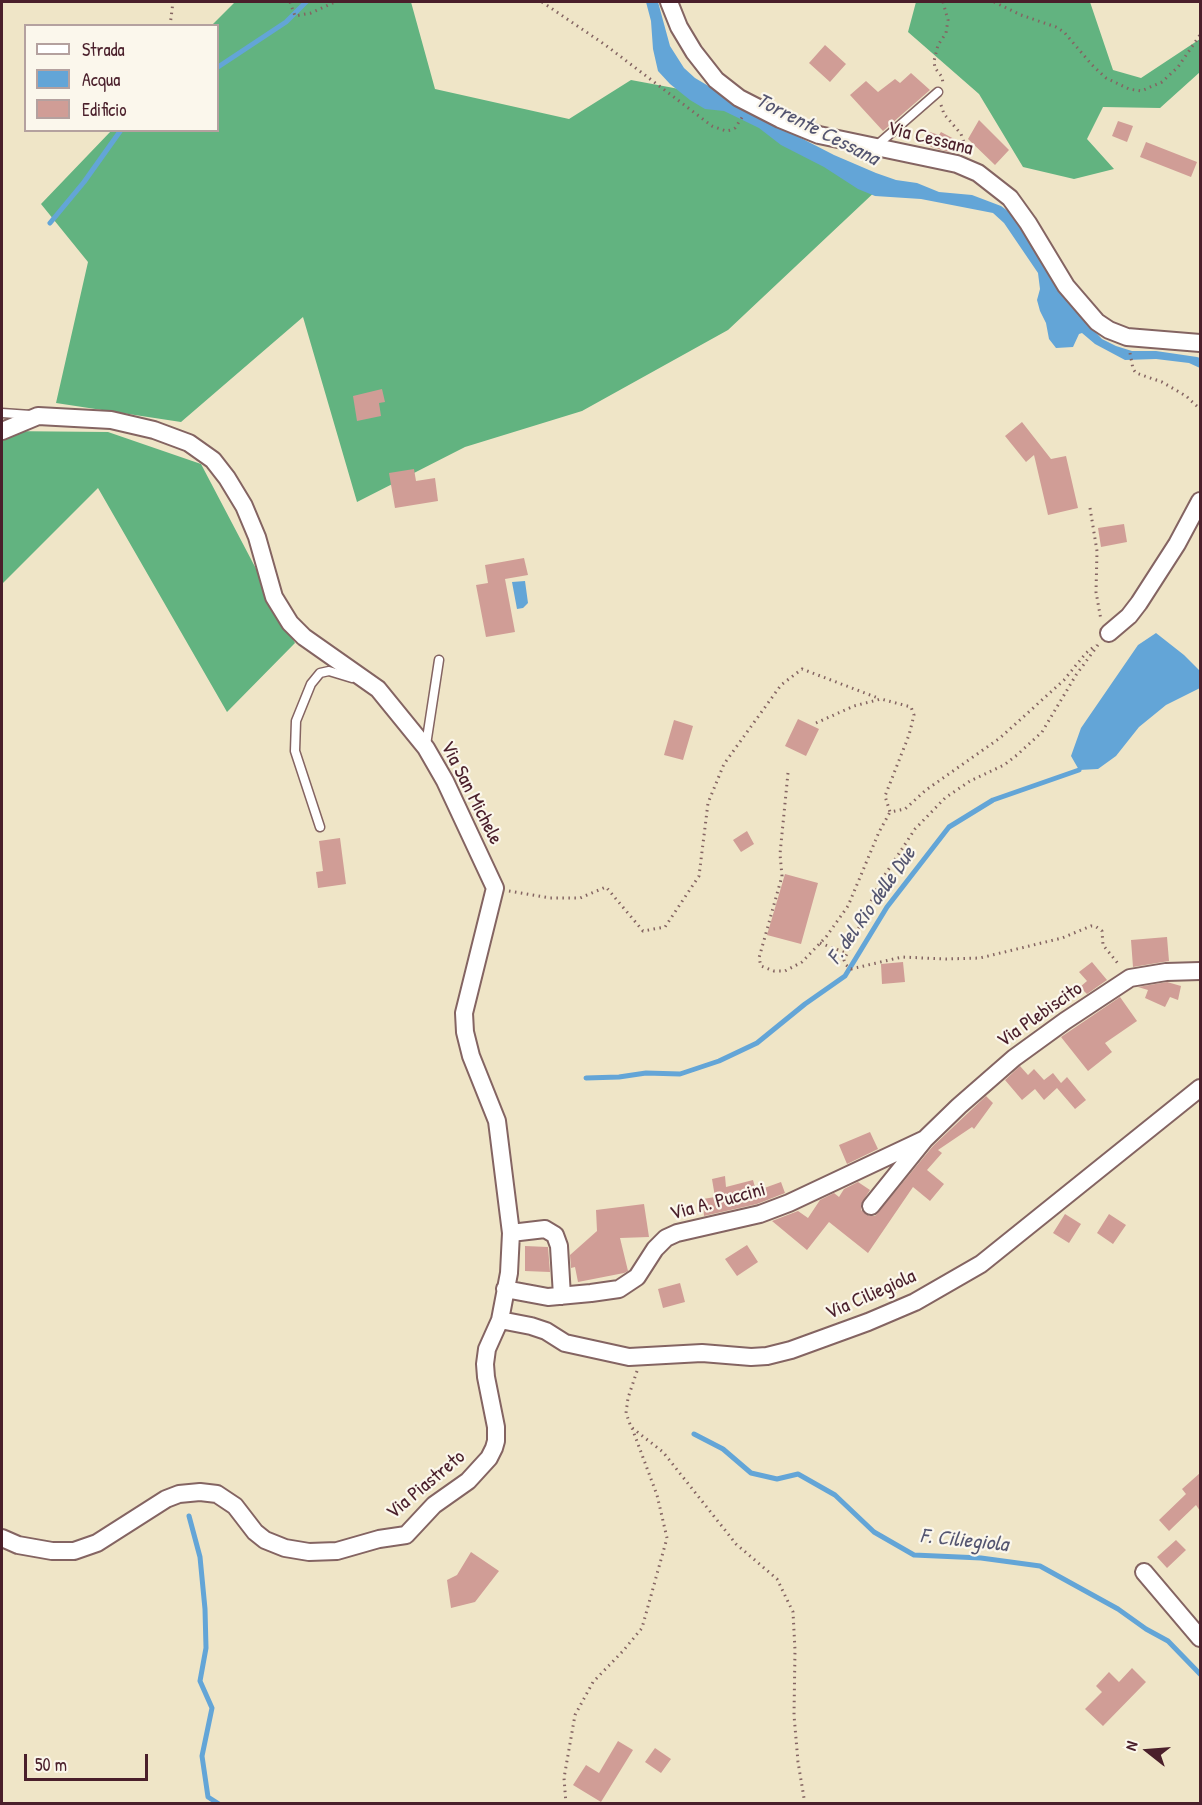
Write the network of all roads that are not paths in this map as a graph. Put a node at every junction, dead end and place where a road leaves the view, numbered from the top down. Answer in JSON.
{"nodes":[{"id":1,"x":669,"y":2,"type":"edge"},
{"id":2,"x":938,"y":92,"type":"road end"},
{"id":3,"x":875,"y":148,"type":"junction"},
{"id":4,"x":1200,"y":343,"type":"edge"},
{"id":5,"x":2,"y":413,"type":"edge"},
{"id":6,"x":38,"y":416,"type":"junction"},
{"id":7,"x":2,"y":431,"type":"edge"},
{"id":8,"x":1200,"y":501,"type":"edge"},
{"id":9,"x":1105,"y":637,"type":"road end"},
{"id":10,"x":439,"y":660,"type":"dead end"},
{"id":11,"x":370,"y":683,"type":"junction"},
{"id":12,"x":426,"y":748,"type":"junction"},
{"id":13,"x":320,"y":827,"type":"dead end"},
{"id":14,"x":1200,"y":971,"type":"edge"},
{"id":15,"x":1200,"y":1088,"type":"edge"},
{"id":16,"x":925,"y":1138,"type":"junction"},
{"id":17,"x":871,"y":1206,"type":"dead end"},
{"id":18,"x":511,"y":1233,"type":"junction"},
{"id":19,"x":505,"y":1289,"type":"junction"},
{"id":20,"x":562,"y":1296,"type":"junction"},
{"id":21,"x":500,"y":1320,"type":"junction"},
{"id":22,"x":2,"y":1538,"type":"edge"},
{"id":23,"x":1144,"y":1572,"type":"dead end"},
{"id":24,"x":1200,"y":1638,"type":"edge"}],
"edges":[{"from":1,"to":3,"type":"street","name":"Via Cessana"},
{"from":2,"to":3,"type":"lane"},
{"from":3,"to":4,"type":"street","name":"Via Cessana"},
{"from":5,"to":6,"type":"lane"},
{"from":6,"to":7,"type":"street","name":"Via San Michele"},
{"from":6,"to":11,"type":"street","name":"Via San Michele"},
{"from":8,"to":9,"type":"street"},
{"from":10,"to":12,"type":"lane"},
{"from":11,"to":12,"type":"street","name":"Via San Michele"},
{"from":11,"to":13,"type":"lane"},
{"from":12,"to":18,"type":"street","name":"Via San Michele"},
{"from":14,"to":16,"type":"street","name":"Via Plebiscito"},
{"from":15,"to":21,"type":"street","name":"Via Ciliegiola"},
{"from":16,"to":17,"type":"street"},
{"from":16,"to":20,"type":"street","name":"Via A. Puccini"},
{"from":18,"to":19,"type":"street"},
{"from":18,"to":20,"type":"street"},
{"from":19,"to":20,"type":"street","name":"Via A. Puccini"},
{"from":19,"to":21,"type":"street","name":"Via Piastreto"},
{"from":21,"to":22,"type":"street","name":"Via Piastreto"},
{"from":23,"to":24,"type":"street"}]}
